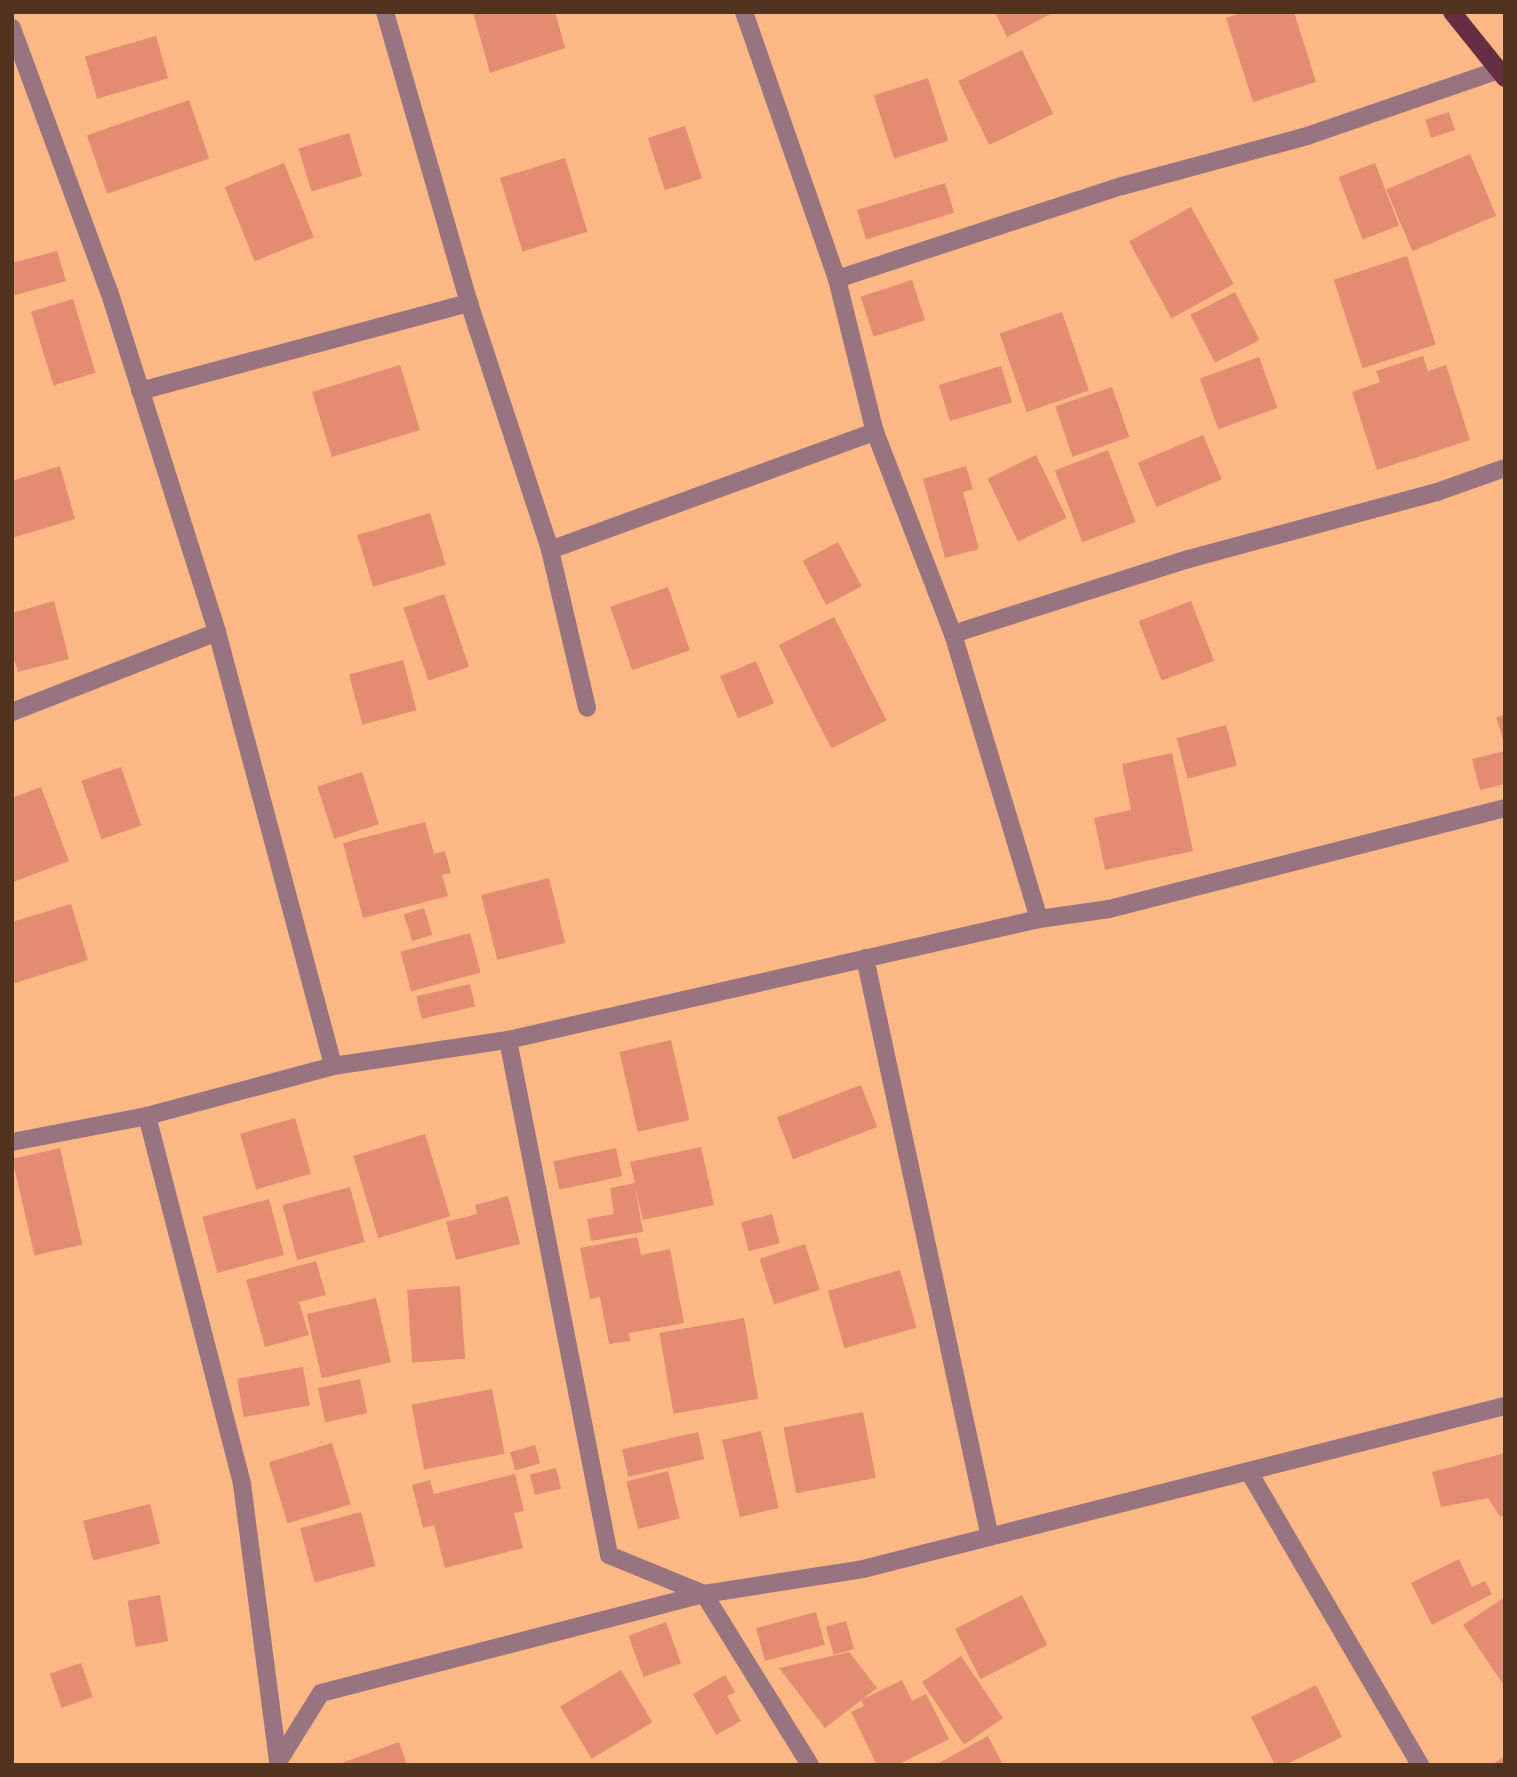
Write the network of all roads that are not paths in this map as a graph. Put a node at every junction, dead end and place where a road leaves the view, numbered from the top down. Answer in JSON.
{"nodes":[{"id":1,"x":384,"y":12,"type":"edge"},
{"id":2,"x":744,"y":12,"type":"edge"},
{"id":3,"x":1452,"y":12,"type":"edge"},
{"id":4,"x":12,"y":27,"type":"edge"},
{"id":5,"x":1502,"y":74,"type":"edge"},
{"id":6,"x":837,"y":279,"type":"junction"},
{"id":7,"x":469,"y":303,"type":"junction"},
{"id":8,"x":140,"y":391,"type":"junction"},
{"id":9,"x":875,"y":432,"type":"junction"},
{"id":10,"x":1505,"y":468,"type":"edge"},
{"id":11,"x":550,"y":550,"type":"junction"},
{"id":12,"x":217,"y":632,"type":"junction"},
{"id":13,"x":953,"y":634,"type":"junction"},
{"id":14,"x":587,"y":708,"type":"dead end"},
{"id":15,"x":12,"y":712,"type":"edge"},
{"id":16,"x":1505,"y":808,"type":"edge"},
{"id":17,"x":1040,"y":919,"type":"junction"},
{"id":18,"x":865,"y":958,"type":"junction"},
{"id":19,"x":508,"y":1040,"type":"junction"},
{"id":20,"x":332,"y":1066,"type":"junction"},
{"id":21,"x":147,"y":1116,"type":"junction"},
{"id":22,"x":12,"y":1142,"type":"edge"},
{"id":23,"x":1505,"y":1406,"type":"edge"},
{"id":24,"x":1249,"y":1472,"type":"junction"},
{"id":25,"x":990,"y":1537,"type":"junction"},
{"id":26,"x":704,"y":1594,"type":"junction"},
{"id":27,"x":279,"y":1763,"type":"edge"},
{"id":28,"x":810,"y":1765,"type":"edge"},
{"id":29,"x":1420,"y":1765,"type":"edge"}],
"edges":[{"from":1,"to":7,"type":"street"},
{"from":2,"to":6,"type":"street"},
{"from":3,"to":5,"type":"main road"},
{"from":4,"to":8,"type":"street"},
{"from":5,"to":6,"type":"street"},
{"from":6,"to":9,"type":"street"},
{"from":7,"to":8,"type":"street"},
{"from":7,"to":11,"type":"street"},
{"from":8,"to":12,"type":"street"},
{"from":9,"to":11,"type":"street"},
{"from":9,"to":13,"type":"street"},
{"from":10,"to":13,"type":"street"},
{"from":11,"to":14,"type":"street"},
{"from":12,"to":15,"type":"street"},
{"from":12,"to":20,"type":"street"},
{"from":13,"to":17,"type":"street"},
{"from":16,"to":17,"type":"street"},
{"from":17,"to":18,"type":"street"},
{"from":18,"to":19,"type":"street"},
{"from":18,"to":25,"type":"street"},
{"from":19,"to":20,"type":"street"},
{"from":19,"to":26,"type":"street"},
{"from":20,"to":21,"type":"street"},
{"from":21,"to":22,"type":"street"},
{"from":21,"to":27,"type":"street"},
{"from":23,"to":24,"type":"street"},
{"from":24,"to":25,"type":"street"},
{"from":24,"to":29,"type":"street"},
{"from":25,"to":26,"type":"street"},
{"from":26,"to":27,"type":"street"},
{"from":26,"to":28,"type":"street"}]}
